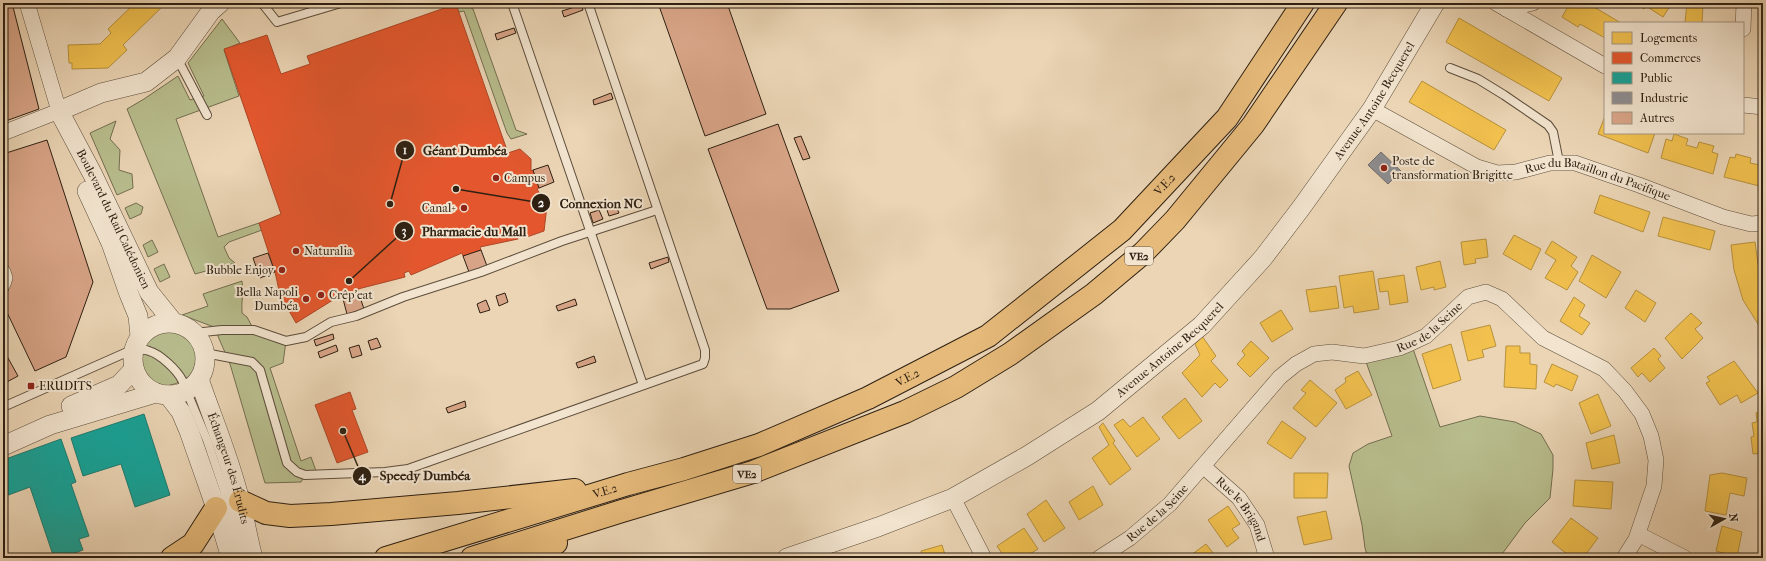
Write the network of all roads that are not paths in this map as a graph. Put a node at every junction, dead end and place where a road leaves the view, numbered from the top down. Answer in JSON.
{"nodes":[{"id":1,"x":27,"y":3,"type":"edge"},
{"id":2,"x":220,"y":3,"type":"edge"},
{"id":3,"x":262,"y":3,"type":"edge"},
{"id":4,"x":342,"y":3,"type":"edge"},
{"id":5,"x":512,"y":3,"type":"edge"},
{"id":6,"x":588,"y":3,"type":"edge"},
{"id":7,"x":1303,"y":3,"type":"edge"},
{"id":8,"x":1336,"y":3,"type":"edge"},
{"id":9,"x":1435,"y":3,"type":"edge"},
{"id":10,"x":1533,"y":3,"type":"edge"},
{"id":11,"x":1744,"y":3,"type":"edge"},
{"id":12,"x":1501,"y":6,"type":"edge"},
{"id":13,"x":1743,"y":22,"type":"edge"},
{"id":14,"x":177,"y":58,"type":"junction"},
{"id":15,"x":1604,"y":65,"type":"edge"},
{"id":16,"x":1450,"y":68,"type":"dead end"},
{"id":17,"x":1744,"y":105,"type":"edge"},
{"id":18,"x":1763,"y":107,"type":"edge"},
{"id":19,"x":1372,"y":109,"type":"junction"},
{"id":20,"x":59,"y":111,"type":"junction"},
{"id":21,"x":207,"y":115,"type":"dead end"},
{"id":22,"x":3,"y":133,"type":"edge"},
{"id":23,"x":1559,"y":162,"type":"junction"},
{"id":24,"x":657,"y":210,"type":"junction"},
{"id":25,"x":1763,"y":223,"type":"edge"},
{"id":26,"x":590,"y":232,"type":"junction"},
{"id":27,"x":3,"y":272,"type":"edge"},
{"id":28,"x":3,"y":284,"type":"edge"},
{"id":29,"x":174,"y":323,"type":"junction"},
{"id":30,"x":194,"y":333,"type":"junction"},
{"id":31,"x":137,"y":342,"type":"junction"},
{"id":32,"x":205,"y":353,"type":"junction"},
{"id":33,"x":134,"y":369,"type":"junction"},
{"id":34,"x":193,"y":385,"type":"junction"},
{"id":35,"x":643,"y":385,"type":"junction"},
{"id":36,"x":162,"y":394,"type":"junction"},
{"id":37,"x":3,"y":407,"type":"edge"},
{"id":38,"x":3,"y":432,"type":"edge"},
{"id":39,"x":3,"y":446,"type":"edge"},
{"id":40,"x":1204,"y":467,"type":"junction"},
{"id":41,"x":628,"y":484,"type":"junction"},
{"id":42,"x":952,"y":498,"type":"junction"},
{"id":43,"x":240,"y":501,"type":"junction"},
{"id":44,"x":216,"y":508,"type":"junction"},
{"id":45,"x":622,"y":511,"type":"junction"},
{"id":46,"x":1638,"y":534,"type":"junction"},
{"id":47,"x":238,"y":549,"type":"edge"},
{"id":48,"x":172,"y":558,"type":"edge"},
{"id":49,"x":253,"y":558,"type":"edge"},
{"id":50,"x":386,"y":558,"type":"edge"},
{"id":51,"x":472,"y":558,"type":"edge"},
{"id":52,"x":525,"y":558,"type":"edge"},
{"id":53,"x":787,"y":558,"type":"edge"},
{"id":54,"x":984,"y":558,"type":"edge"},
{"id":55,"x":1099,"y":558,"type":"edge"},
{"id":56,"x":1267,"y":558,"type":"edge"},
{"id":57,"x":1624,"y":558,"type":"edge"},
{"id":58,"x":1685,"y":558,"type":"edge"}],
"edges":[{"from":1,"to":20,"type":"street","name":"Boulevard du Rail Calédonien"},
{"from":2,"to":14,"type":"street"},
{"from":3,"to":4,"type":"lane"},
{"from":5,"to":26,"type":"lane"},
{"from":6,"to":24,"type":"lane"},
{"from":7,"to":41,"type":"highway","name":"V.E.2","number":"VE2"},
{"from":8,"to":45,"type":"highway","name":"V.E.2","number":"VE2"},
{"from":9,"to":19,"type":"street","name":"Avenue Antoine Becquerel"},
{"from":10,"to":12,"type":"street"},
{"from":11,"to":13,"type":"street"},
{"from":12,"to":15,"type":"street"},
{"from":14,"to":20,"type":"street"},
{"from":14,"to":21,"type":"lane"},
{"from":16,"to":23,"type":"lane"},
{"from":17,"to":18,"type":"street"},
{"from":19,"to":23,"type":"street","name":"Rue du Bataillon du Pacifique"},
{"from":19,"to":42,"type":"street","name":"Avenue Antoine Becquerel"},
{"from":20,"to":22,"type":"street"},
{"from":20,"to":29,"type":"street","name":"Boulevard du Rail Calédonien"},
{"from":20,"to":31,"type":"street","name":"Boulevard du Rail Calédonien"},
{"from":23,"to":25,"type":"street","name":"Rue du Bataillon du Pacifique"},
{"from":24,"to":26,"type":"lane"},
{"from":24,"to":35,"type":"lane"},
{"from":26,"to":30,"type":"lane"},
{"from":26,"to":35,"type":"lane"},
{"from":27,"to":28,"type":"street"},
{"from":29,"to":30,"type":"street"},
{"from":29,"to":31,"type":"street"},
{"from":30,"to":32,"type":"street"},
{"from":31,"to":33,"type":"street","name":"Boulevard du Rail Calédonien"},
{"from":31,"to":34,"type":"lane"},
{"from":31,"to":37,"type":"lane"},
{"from":32,"to":34,"type":"street"},
{"from":32,"to":35,"type":"lane"},
{"from":33,"to":36,"type":"street","name":"Échangeur des Érudits"},
{"from":33,"to":38,"type":"street"},
{"from":34,"to":36,"type":"street"},
{"from":34,"to":43,"type":"street","name":"Échangeur des Érudits"},
{"from":34,"to":47,"type":"lane"},
{"from":36,"to":39,"type":"street"},
{"from":36,"to":44,"type":"street","name":"Échangeur des Érudits"},
{"from":40,"to":46,"type":"street","name":"Rue de la Seine"},
{"from":40,"to":55,"type":"street","name":"Rue de la Seine"},
{"from":40,"to":56,"type":"street","name":"Rue le Brigand"},
{"from":41,"to":43,"type":"highway"},
{"from":41,"to":50,"type":"highway","name":"V.E.2","number":"VE2"},
{"from":42,"to":53,"type":"street","name":"Avenue Antoine Becquerel"},
{"from":42,"to":54,"type":"street"},
{"from":43,"to":47,"type":"street","name":"Échangeur des Érudits"},
{"from":44,"to":47,"type":"street","name":"Échangeur des Érudits"},
{"from":44,"to":48,"type":"highway"},
{"from":45,"to":51,"type":"highway","name":"V.E.2","number":"VE2"},
{"from":45,"to":52,"type":"highway"},
{"from":46,"to":57,"type":"street","name":"Rue de la Seine"},
{"from":46,"to":58,"type":"street"},
{"from":47,"to":49,"type":"street","name":"Échangeur des Érudits"}]}
